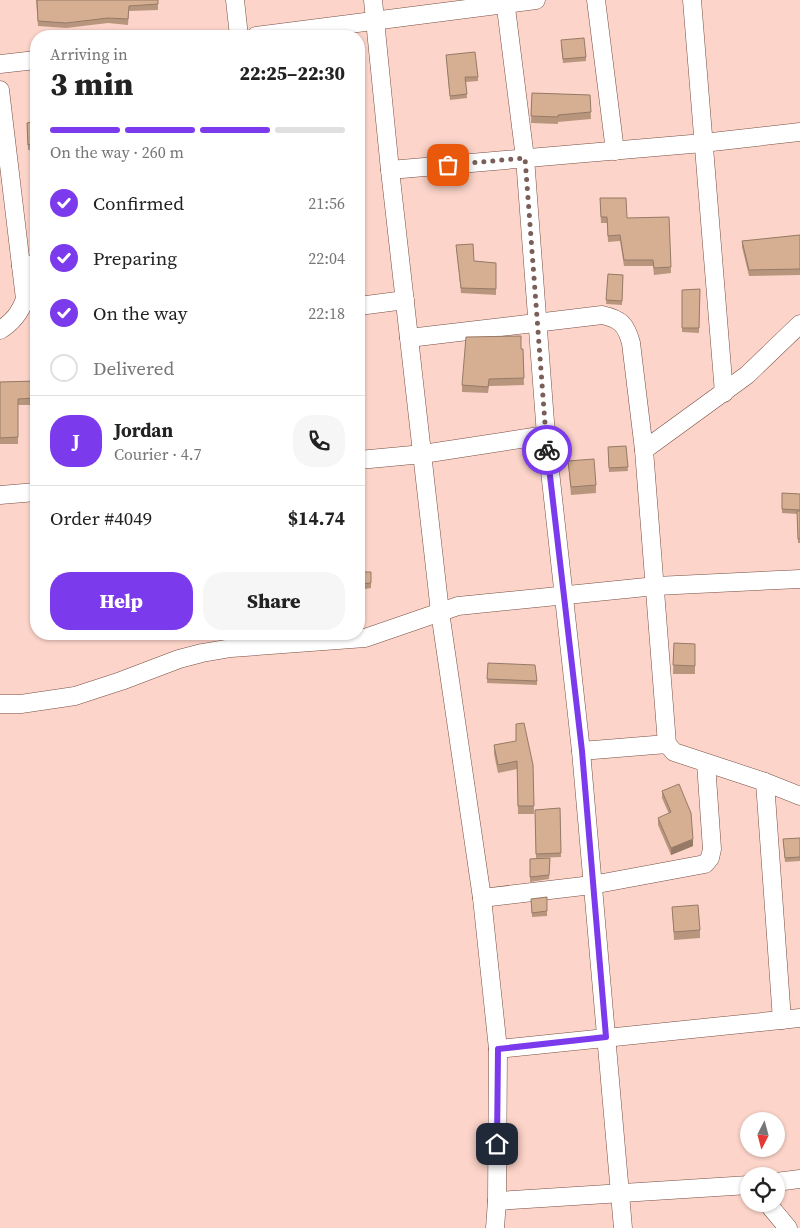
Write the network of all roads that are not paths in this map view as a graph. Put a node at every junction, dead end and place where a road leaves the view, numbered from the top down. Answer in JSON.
{"nodes":[{"id":1,"x":235,"y":0,"type":"edge"},
{"id":2,"x":373,"y":0,"type":"edge"},
{"id":3,"x":536,"y":0,"type":"edge"},
{"id":4,"x":596,"y":0,"type":"edge"},
{"id":5,"x":692,"y":0,"type":"edge"},
{"id":6,"x":506,"y":2,"type":"edge"},
{"id":7,"x":375,"y":20,"type":"junction"},
{"id":8,"x":238,"y":30,"type":"edge"},
{"id":9,"x":301,"y":30,"type":"edge"},
{"id":10,"x":30,"y":61,"type":"edge"},
{"id":11,"x":0,"y":64,"type":"edge"},
{"id":12,"x":0,"y":90,"type":"edge"},
{"id":13,"x":800,"y":132,"type":"edge"},
{"id":14,"x":704,"y":143,"type":"junction"},
{"id":15,"x":615,"y":151,"type":"junction"},
{"id":16,"x":525,"y":158,"type":"junction"},
{"id":17,"x":390,"y":170,"type":"junction"},
{"id":18,"x":29,"y":265,"type":"edge"},
{"id":19,"x":405,"y":300,"type":"junction"},
{"id":20,"x":365,"y":305,"type":"edge"},
{"id":21,"x":537,"y":323,"type":"junction"},
{"id":22,"x":800,"y":324,"type":"edge"},
{"id":23,"x":0,"y":330,"type":"edge"},
{"id":24,"x":409,"y":338,"type":"junction"},
{"id":25,"x":724,"y":393,"type":"junction"},
{"id":26,"x":546,"y":434,"type":"junction"},
{"id":27,"x":644,"y":450,"type":"junction"},
{"id":28,"x":423,"y":454,"type":"junction"},
{"id":29,"x":365,"y":459,"type":"edge"},
{"id":30,"x":30,"y":492,"type":"edge"},
{"id":31,"x":0,"y":495,"type":"edge"},
{"id":32,"x":800,"y":580,"type":"edge"},
{"id":33,"x":656,"y":586,"type":"junction"},
{"id":34,"x":563,"y":594,"type":"junction"},
{"id":35,"x":440,"y":612,"type":"junction"},
{"id":36,"x":365,"y":638,"type":"edge"},
{"id":37,"x":272,"y":640,"type":"edge"},
{"id":38,"x":0,"y":704,"type":"edge"},
{"id":39,"x":667,"y":744,"type":"junction"},
{"id":40,"x":582,"y":751,"type":"junction"},
{"id":41,"x":706,"y":763,"type":"junction"},
{"id":42,"x":765,"y":782,"type":"junction"},
{"id":43,"x":800,"y":796,"type":"edge"},
{"id":44,"x":592,"y":885,"type":"junction"},
{"id":45,"x":482,"y":898,"type":"junction"},
{"id":46,"x":800,"y":1018,"type":"edge"},
{"id":47,"x":782,"y":1020,"type":"junction"},
{"id":48,"x":606,"y":1037,"type":"junction"},
{"id":49,"x":498,"y":1049,"type":"junction"},
{"id":50,"x":800,"y":1179,"type":"edge"},
{"id":51,"x":785,"y":1181,"type":"edge"},
{"id":52,"x":740,"y":1186,"type":"edge"},
{"id":53,"x":619,"y":1194,"type":"junction"},
{"id":54,"x":497,"y":1201,"type":"junction"},
{"id":55,"x":775,"y":1212,"type":"edge"},
{"id":56,"x":495,"y":1228,"type":"edge"},
{"id":57,"x":623,"y":1228,"type":"edge"},
{"id":58,"x":788,"y":1228,"type":"edge"}],
"edges":[{"from":1,"to":8,"type":"street"},
{"from":2,"to":7,"type":"street"},
{"from":3,"to":6,"type":"street"},
{"from":4,"to":15,"type":"street"},
{"from":5,"to":14,"type":"street"},
{"from":6,"to":7,"type":"street"},
{"from":6,"to":16,"type":"street"},
{"from":7,"to":9,"type":"street"},
{"from":7,"to":17,"type":"street"},
{"from":10,"to":11,"type":"street"},
{"from":12,"to":18,"type":"street"},
{"from":13,"to":14,"type":"street"},
{"from":14,"to":15,"type":"street"},
{"from":14,"to":25,"type":"street"},
{"from":15,"to":16,"type":"street"},
{"from":16,"to":17,"type":"street"},
{"from":16,"to":21,"type":"street"},
{"from":17,"to":19,"type":"street"},
{"from":18,"to":23,"type":"street"},
{"from":19,"to":20,"type":"street"},
{"from":19,"to":24,"type":"street"},
{"from":21,"to":24,"type":"street"},
{"from":21,"to":26,"type":"street"},
{"from":21,"to":27,"type":"street"},
{"from":22,"to":25,"type":"street"},
{"from":24,"to":28,"type":"street"},
{"from":25,"to":27,"type":"street"},
{"from":26,"to":28,"type":"street"},
{"from":26,"to":34,"type":"street"},
{"from":27,"to":33,"type":"street"},
{"from":28,"to":29,"type":"street"},
{"from":28,"to":35,"type":"street"},
{"from":30,"to":31,"type":"street"},
{"from":32,"to":33,"type":"street"},
{"from":33,"to":34,"type":"street"},
{"from":33,"to":39,"type":"street"},
{"from":34,"to":35,"type":"street"},
{"from":34,"to":40,"type":"street"},
{"from":35,"to":36,"type":"street"},
{"from":35,"to":45,"type":"street"},
{"from":37,"to":38,"type":"street"},
{"from":39,"to":40,"type":"street"},
{"from":39,"to":41,"type":"street"},
{"from":40,"to":44,"type":"street"},
{"from":41,"to":42,"type":"street"},
{"from":41,"to":44,"type":"street"},
{"from":42,"to":43,"type":"street"},
{"from":42,"to":47,"type":"street"},
{"from":44,"to":45,"type":"street"},
{"from":44,"to":48,"type":"street"},
{"from":45,"to":49,"type":"street"},
{"from":46,"to":47,"type":"street"},
{"from":47,"to":48,"type":"street"},
{"from":48,"to":49,"type":"street"},
{"from":48,"to":53,"type":"street"},
{"from":49,"to":54,"type":"street"},
{"from":50,"to":51,"type":"street"},
{"from":52,"to":53,"type":"street"},
{"from":53,"to":54,"type":"street"},
{"from":53,"to":57,"type":"street"},
{"from":54,"to":56,"type":"street"},
{"from":55,"to":58,"type":"street"}]}
